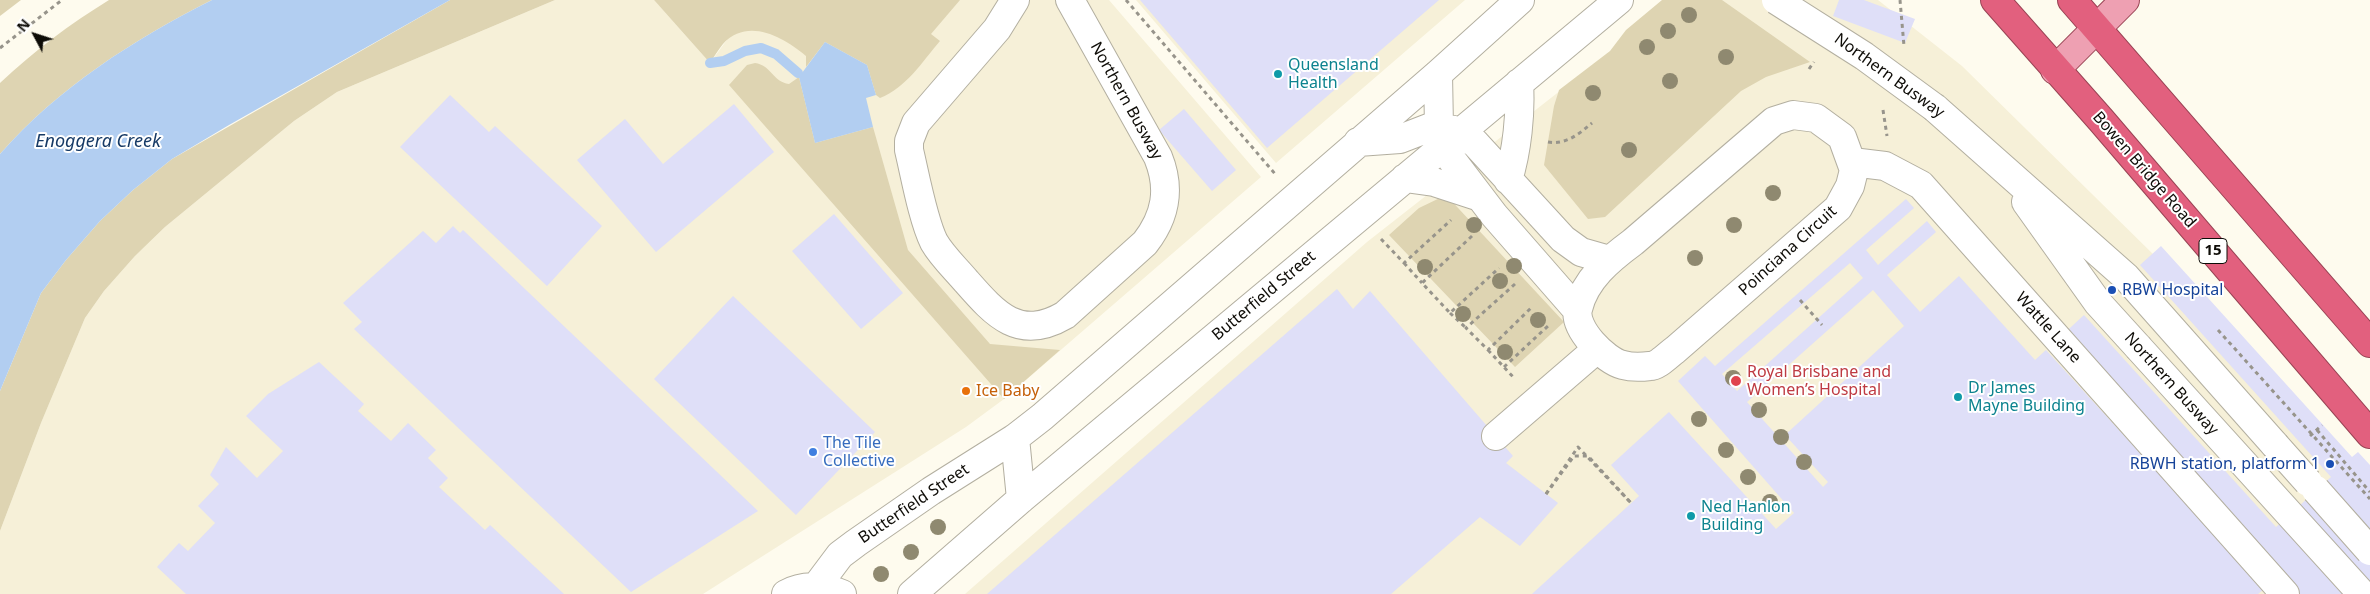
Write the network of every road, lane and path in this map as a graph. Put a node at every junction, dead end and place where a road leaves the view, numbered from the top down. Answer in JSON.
{"nodes":[{"id":1,"x":62,"y":0,"type":"edge"},
{"id":2,"x":1015,"y":0,"type":"edge"},
{"id":3,"x":1070,"y":0,"type":"edge"},
{"id":4,"x":1126,"y":0,"type":"edge"},
{"id":5,"x":1520,"y":0,"type":"edge"},
{"id":6,"x":1619,"y":0,"type":"edge"},
{"id":7,"x":1776,"y":0,"type":"edge"},
{"id":8,"x":1994,"y":0,"type":"edge"},
{"id":9,"x":2072,"y":0,"type":"edge"},
{"id":10,"x":2125,"y":0,"type":"edge"},
{"id":11,"x":2098,"y":28,"type":"junction"},
{"id":12,"x":0,"y":48,"type":"edge"},
{"id":13,"x":2055,"y":70,"type":"junction"},
{"id":14,"x":1438,"y":74,"type":"junction"},
{"id":15,"x":1520,"y":83,"type":"junction"},
{"id":16,"x":1592,"y":123,"type":"dead end"},
{"id":17,"x":1448,"y":136,"type":"junction"},
{"id":18,"x":1358,"y":142,"type":"junction"},
{"id":19,"x":1546,"y":142,"type":"dead end"},
{"id":20,"x":1996,"y":161,"type":"junction"},
{"id":21,"x":1852,"y":162,"type":"junction"},
{"id":22,"x":1277,"y":176,"type":"dead end"},
{"id":23,"x":1405,"y":178,"type":"junction"},
{"id":24,"x":1508,"y":180,"type":"junction"},
{"id":25,"x":1480,"y":196,"type":"junction"},
{"id":26,"x":1459,"y":224,"type":"dead end"},
{"id":27,"x":1466,"y":230,"type":"dead end"},
{"id":28,"x":1379,"y":237,"type":"dead end"},
{"id":29,"x":1609,"y":260,"type":"junction"},
{"id":30,"x":1404,"y":263,"type":"junction"},
{"id":31,"x":1506,"y":272,"type":"dead end"},
{"id":32,"x":1511,"y":277,"type":"dead end"},
{"id":33,"x":1422,"y":283,"type":"junction"},
{"id":34,"x":1800,"y":300,"type":"dead end"},
{"id":35,"x":1539,"y":301,"type":"dead end"},
{"id":36,"x":1450,"y":313,"type":"junction"},
{"id":37,"x":1567,"y":314,"type":"junction"},
{"id":38,"x":1822,"y":325,"type":"dead end"},
{"id":39,"x":1466,"y":328,"type":"junction"},
{"id":40,"x":2216,"y":328,"type":"dead end"},
{"id":41,"x":2370,"y":343,"type":"edge"},
{"id":42,"x":1597,"y":349,"type":"junction"},
{"id":43,"x":1488,"y":350,"type":"junction"},
{"id":44,"x":1504,"y":367,"type":"junction"},
{"id":45,"x":1520,"y":385,"type":"dead end"},
{"id":46,"x":2317,"y":430,"type":"dead end"},
{"id":47,"x":2370,"y":434,"type":"edge"},
{"id":48,"x":1496,"y":436,"type":"dead end"},
{"id":49,"x":1015,"y":438,"type":"junction"},
{"id":50,"x":2370,"y":492,"type":"edge"},
{"id":51,"x":1546,"y":494,"type":"joint"},
{"id":52,"x":1021,"y":499,"type":"junction"},
{"id":53,"x":2370,"y":499,"type":"edge"},
{"id":54,"x":2370,"y":551,"type":"edge"},
{"id":55,"x":938,"y":582,"type":"edge"},
{"id":56,"x":816,"y":586,"type":"junction"},
{"id":57,"x":786,"y":594,"type":"edge"},
{"id":58,"x":842,"y":594,"type":"edge"},
{"id":59,"x":912,"y":594,"type":"edge"},
{"id":60,"x":2284,"y":594,"type":"edge"},
{"id":61,"x":2362,"y":594,"type":"edge"}],
"edges":[{"from":1,"to":12,"type":"path"},
{"from":2,"to":3,"type":"street","name":"Northern Busway"},
{"from":4,"to":22,"type":"path"},
{"from":5,"to":14,"type":"street","name":"Butterfield Street"},
{"from":6,"to":15,"type":"street","name":"Butterfield Street"},
{"from":7,"to":20,"type":"street","name":"Northern Busway","bridge":true},
{"from":8,"to":13,"type":"highway","name":"Bowen Bridge Road","number":"15"},
{"from":9,"to":11,"type":"highway"},
{"from":10,"to":11,"type":"main road"},
{"from":11,"to":13,"type":"main road"},
{"from":11,"to":41,"type":"highway"},
{"from":13,"to":47,"type":"highway","name":"Bowen Bridge Road","number":"15"},
{"from":14,"to":17,"type":"street"},
{"from":14,"to":18,"type":"street","name":"Butterfield Street"},
{"from":15,"to":17,"type":"street","name":"Butterfield Street"},
{"from":15,"to":24,"type":"street"},
{"from":16,"to":19,"type":"path"},
{"from":17,"to":18,"type":"street"},
{"from":17,"to":23,"type":"street","name":"Butterfield Street"},
{"from":17,"to":24,"type":"street"},
{"from":17,"to":25,"type":"street","name":"Poinciana Circuit"},
{"from":18,"to":49,"type":"street","name":"Butterfield Street"},
{"from":20,"to":54,"type":"street","name":"Northern Busway","bridge":true},
{"from":20,"to":61,"type":"street","name":"Northern Busway","bridge":true},
{"from":21,"to":29,"type":"street","name":"Poinciana Circuit"},
{"from":21,"to":42,"type":"street","name":"Poinciana Circuit"},
{"from":21,"to":60,"type":"street","name":"Wattle Lane"},
{"from":23,"to":25,"type":"street"},
{"from":23,"to":52,"type":"street","name":"Butterfield Street"},
{"from":24,"to":29,"type":"street"},
{"from":25,"to":37,"type":"street","name":"Poinciana Circuit"},
{"from":26,"to":30,"type":"path"},
{"from":27,"to":33,"type":"path"},
{"from":28,"to":30,"type":"path"},
{"from":29,"to":37,"type":"street","name":"Poinciana Circuit"},
{"from":30,"to":33,"type":"path"},
{"from":31,"to":36,"type":"path"},
{"from":32,"to":39,"type":"path"},
{"from":33,"to":36,"type":"path"},
{"from":34,"to":38,"type":"path"},
{"from":35,"to":43,"type":"path"},
{"from":36,"to":39,"type":"path"},
{"from":37,"to":42,"type":"street","name":"Poinciana Circuit"},
{"from":37,"to":44,"type":"path"},
{"from":39,"to":43,"type":"path"},
{"from":40,"to":53,"type":"path"},
{"from":42,"to":48,"type":"street"},
{"from":43,"to":44,"type":"path"},
{"from":44,"to":45,"type":"path"},
{"from":46,"to":50,"type":"path"},
{"from":49,"to":52,"type":"street"},
{"from":49,"to":56,"type":"street","name":"Butterfield Street"},
{"from":51,"to":51,"type":"path","bridge":true},
{"from":52,"to":55,"type":"street","name":"Butterfield Street"},
{"from":55,"to":59,"type":"street","name":"Butterfield Street"},
{"from":56,"to":57,"type":"street"},
{"from":56,"to":58,"type":"street"}]}
